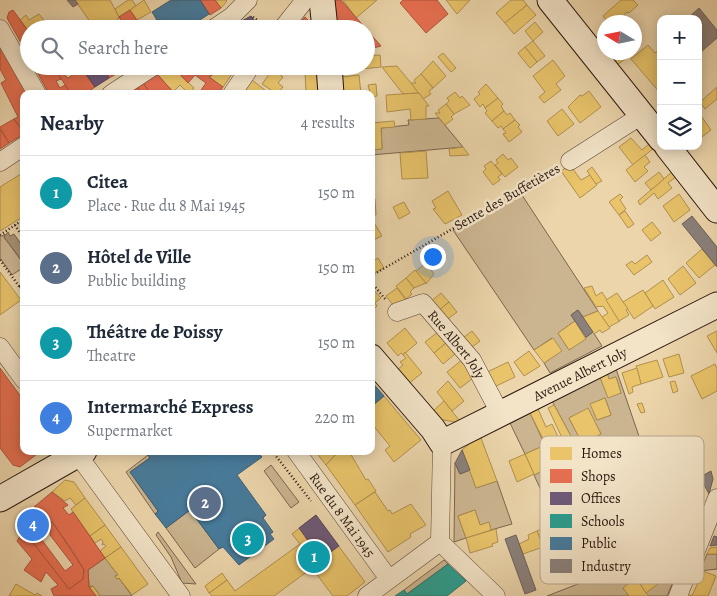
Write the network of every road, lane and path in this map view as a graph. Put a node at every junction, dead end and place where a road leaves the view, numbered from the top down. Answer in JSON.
{"nodes":[{"id":1,"x":550,"y":0,"type":"edge"},
{"id":2,"x":248,"y":7,"type":"edge"},
{"id":3,"x":319,"y":8,"type":"edge"},
{"id":4,"x":226,"y":20,"type":"edge"},
{"id":5,"x":264,"y":20,"type":"edge"},
{"id":6,"x":292,"y":20,"type":"edge"},
{"id":7,"x":0,"y":29,"type":"edge"},
{"id":8,"x":20,"y":64,"type":"edge"},
{"id":9,"x":26,"y":75,"type":"edge"},
{"id":10,"x":140,"y":75,"type":"edge"},
{"id":11,"x":245,"y":75,"type":"edge"},
{"id":12,"x":330,"y":75,"type":"edge"},
{"id":13,"x":35,"y":90,"type":"edge"},
{"id":14,"x":117,"y":90,"type":"edge"},
{"id":15,"x":235,"y":90,"type":"edge"},
{"id":16,"x":331,"y":90,"type":"edge"},
{"id":17,"x":642,"y":115,"type":"junction"},
{"id":18,"x":657,"y":134,"type":"edge"},
{"id":19,"x":20,"y":149,"type":"edge"},
{"id":20,"x":670,"y":150,"type":"edge"},
{"id":21,"x":570,"y":161,"type":"joint"},
{"id":22,"x":0,"y":162,"type":"edge"},
{"id":23,"x":717,"y":210,"type":"edge"},
{"id":24,"x":20,"y":222,"type":"edge"},
{"id":25,"x":15,"y":225,"type":"junction"},
{"id":26,"x":20,"y":233,"type":"edge"},
{"id":27,"x":0,"y":235,"type":"edge"},
{"id":28,"x":0,"y":260,"type":"edge"},
{"id":29,"x":375,"y":274,"type":"edge"},
{"id":30,"x":19,"y":287,"type":"edge"},
{"id":31,"x":375,"y":287,"type":"edge"},
{"id":32,"x":717,"y":305,"type":"edge"},
{"id":33,"x":397,"y":312,"type":"joint"},
{"id":34,"x":0,"y":347,"type":"edge"},
{"id":35,"x":375,"y":362,"type":"edge"},
{"id":36,"x":20,"y":374,"type":"edge"},
{"id":37,"x":501,"y":415,"type":"junction"},
{"id":38,"x":442,"y":443,"type":"junction"},
{"id":39,"x":75,"y":455,"type":"edge"},
{"id":40,"x":299,"y":455,"type":"edge"},
{"id":41,"x":717,"y":498,"type":"edge"},
{"id":42,"x":0,"y":499,"type":"edge"},
{"id":43,"x":704,"y":531,"type":"edge"},
{"id":44,"x":440,"y":542,"type":"junction"},
{"id":45,"x":390,"y":579,"type":"junction"},
{"id":46,"x":683,"y":584,"type":"edge"},
{"id":47,"x":181,"y":596,"type":"edge"},
{"id":48,"x":367,"y":596,"type":"edge"},
{"id":49,"x":496,"y":596,"type":"edge"},
{"id":50,"x":678,"y":596,"type":"edge"}],
"edges":[{"from":1,"to":17,"type":"street"},
{"from":2,"to":4,"type":"street"},
{"from":2,"to":5,"type":"path"},
{"from":3,"to":6,"type":"street"},
{"from":7,"to":8,"type":"street"},
{"from":9,"to":13,"type":"street"},
{"from":10,"to":14,"type":"street"},
{"from":11,"to":15,"type":"street"},
{"from":12,"to":16,"type":"street"},
{"from":17,"to":18,"type":"street"},
{"from":17,"to":21,"type":"street","name":"Sente des Buffetières"},
{"from":19,"to":22,"type":"street"},
{"from":20,"to":23,"type":"street"},
{"from":21,"to":29,"type":"path","name":"Sente des Buffetières"},
{"from":24,"to":25,"type":"path"},
{"from":25,"to":26,"type":"path"},
{"from":25,"to":27,"type":"path"},
{"from":28,"to":30,"type":"path"},
{"from":31,"to":33,"type":"path"},
{"from":32,"to":37,"type":"street","name":"Avenue Albert Joly"},
{"from":33,"to":37,"type":"street","name":"Rue Albert Joly"},
{"from":34,"to":36,"type":"street"},
{"from":35,"to":38,"type":"street"},
{"from":37,"to":38,"type":"street","name":"Avenue Albert Joly"},
{"from":38,"to":44,"type":"street"},
{"from":39,"to":42,"type":"street"},
{"from":39,"to":47,"type":"street"},
{"from":40,"to":45,"type":"street","name":"Rue du 8 Mai 1945"},
{"from":41,"to":43,"type":"street"},
{"from":44,"to":45,"type":"street"},
{"from":44,"to":49,"type":"street"},
{"from":45,"to":48,"type":"street"},
{"from":46,"to":50,"type":"street"}]}
